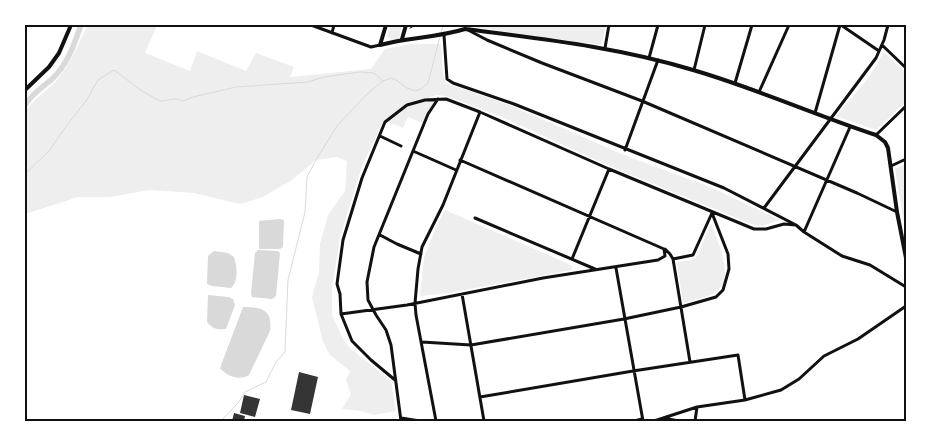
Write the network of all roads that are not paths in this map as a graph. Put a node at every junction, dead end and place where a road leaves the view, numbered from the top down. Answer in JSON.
{"nodes":[{"id":1,"x":71,"y":25,"type":"edge"},
{"id":2,"x":311,"y":25,"type":"edge"},
{"id":3,"x":334,"y":25,"type":"edge"},
{"id":4,"x":386,"y":25,"type":"edge"},
{"id":5,"x":406,"y":25,"type":"edge"},
{"id":6,"x":609,"y":25,"type":"edge"},
{"id":7,"x":658,"y":25,"type":"edge"},
{"id":8,"x":705,"y":25,"type":"edge"},
{"id":9,"x":752,"y":25,"type":"edge"},
{"id":10,"x":789,"y":25,"type":"edge"},
{"id":11,"x":840,"y":25,"type":"edge"},
{"id":12,"x":888,"y":25,"type":"edge"},
{"id":13,"x":464,"y":29,"type":"junction"},
{"id":14,"x":332,"y":34,"type":"junction"},
{"id":15,"x":444,"y":35,"type":"junction"},
{"id":16,"x":402,"y":39,"type":"junction"},
{"id":17,"x":380,"y":45,"type":"junction"},
{"id":18,"x":882,"y":45,"type":"junction"},
{"id":19,"x":605,"y":48,"type":"junction"},
{"id":20,"x":879,"y":51,"type":"junction"},
{"id":21,"x":649,"y":58,"type":"junction"},
{"id":22,"x":658,"y":60,"type":"junction"},
{"id":23,"x":906,"y":68,"type":"edge"},
{"id":24,"x":694,"y":70,"type":"junction"},
{"id":25,"x":736,"y":83,"type":"junction"},
{"id":26,"x":25,"y":90,"type":"edge"},
{"id":27,"x":758,"y":93,"type":"junction"},
{"id":28,"x":439,"y":99,"type":"junction"},
{"id":29,"x":642,"y":101,"type":"junction"},
{"id":30,"x":906,"y":106,"type":"edge"},
{"id":31,"x":480,"y":112,"type":"junction"},
{"id":32,"x":815,"y":113,"type":"junction"},
{"id":33,"x":830,"y":119,"type":"junction"},
{"id":34,"x":850,"y":126,"type":"junction"},
{"id":35,"x":876,"y":135,"type":"junction"},
{"id":36,"x":380,"y":136,"type":"junction"},
{"id":37,"x":401,"y":146,"type":"dead end"},
{"id":38,"x":625,"y":150,"type":"junction"},
{"id":39,"x":413,"y":151,"type":"junction"},
{"id":40,"x":906,"y":159,"type":"edge"},
{"id":41,"x":460,"y":160,"type":"junction"},
{"id":42,"x":891,"y":166,"type":"junction"},
{"id":43,"x":796,"y":167,"type":"junction"},
{"id":44,"x":609,"y":169,"type":"junction"},
{"id":45,"x":456,"y":170,"type":"junction"},
{"id":46,"x":826,"y":180,"type":"junction"},
{"id":47,"x":764,"y":208,"type":"junction"},
{"id":48,"x":897,"y":212,"type":"junction"},
{"id":49,"x":712,"y":213,"type":"junction"},
{"id":50,"x":589,"y":217,"type":"junction"},
{"id":51,"x":475,"y":218,"type":"dead end"},
{"id":52,"x":796,"y":225,"type":"junction"},
{"id":53,"x":804,"y":232,"type":"junction"},
{"id":54,"x":380,"y":235,"type":"junction"},
{"id":55,"x":665,"y":250,"type":"junction"},
{"id":56,"x":421,"y":254,"type":"junction"},
{"id":57,"x":906,"y":258,"type":"edge"},
{"id":58,"x":572,"y":259,"type":"junction"},
{"id":59,"x":673,"y":259,"type":"junction"},
{"id":60,"x":616,"y":268,"type":"junction"},
{"id":61,"x":595,"y":270,"type":"junction"},
{"id":62,"x":906,"y":287,"type":"edge"},
{"id":63,"x":462,"y":294,"type":"junction"},
{"id":64,"x":415,"y":303,"type":"junction"},
{"id":65,"x":906,"y":306,"type":"edge"},
{"id":66,"x":681,"y":307,"type":"junction"},
{"id":67,"x":372,"y":308,"type":"junction"},
{"id":68,"x":341,"y":314,"type":"junction"},
{"id":69,"x":624,"y":319,"type":"junction"},
{"id":70,"x":422,"y":342,"type":"junction"},
{"id":71,"x":471,"y":345,"type":"junction"},
{"id":72,"x":690,"y":362,"type":"junction"},
{"id":73,"x":633,"y":371,"type":"junction"},
{"id":74,"x":395,"y":380,"type":"junction"},
{"id":75,"x":480,"y":397,"type":"junction"},
{"id":76,"x":745,"y":400,"type":"junction"},
{"id":77,"x":697,"y":407,"type":"junction"},
{"id":78,"x":662,"y":418,"type":"junction"},
{"id":79,"x":401,"y":420,"type":"edge"},
{"id":80,"x":643,"y":420,"type":"edge"},
{"id":81,"x":420,"y":421,"type":"edge"},
{"id":82,"x":436,"y":421,"type":"edge"},
{"id":83,"x":484,"y":421,"type":"edge"},
{"id":84,"x":634,"y":421,"type":"edge"},
{"id":85,"x":654,"y":421,"type":"edge"},
{"id":86,"x":679,"y":421,"type":"edge"},
{"id":87,"x":695,"y":421,"type":"edge"}],
"edges":[{"from":1,"to":26,"type":"street"},
{"from":2,"to":14,"type":"street"},
{"from":3,"to":14,"type":"street"},
{"from":4,"to":17,"type":"street"},
{"from":5,"to":16,"type":"street"},
{"from":6,"to":19,"type":"street"},
{"from":7,"to":21,"type":"street"},
{"from":8,"to":24,"type":"street"},
{"from":9,"to":25,"type":"street"},
{"from":10,"to":27,"type":"street"},
{"from":11,"to":20,"type":"street"},
{"from":11,"to":32,"type":"street"},
{"from":12,"to":18,"type":"street"},
{"from":13,"to":15,"type":"street"},
{"from":13,"to":19,"type":"street"},
{"from":13,"to":29,"type":"street"},
{"from":14,"to":17,"type":"street"},
{"from":15,"to":16,"type":"street"},
{"from":15,"to":38,"type":"street"},
{"from":16,"to":17,"type":"street"},
{"from":18,"to":20,"type":"street"},
{"from":18,"to":23,"type":"street"},
{"from":19,"to":21,"type":"street"},
{"from":20,"to":33,"type":"street"},
{"from":21,"to":22,"type":"street"},
{"from":22,"to":24,"type":"street"},
{"from":22,"to":29,"type":"street"},
{"from":24,"to":25,"type":"street"},
{"from":25,"to":27,"type":"street"},
{"from":27,"to":32,"type":"street"},
{"from":28,"to":31,"type":"street"},
{"from":28,"to":36,"type":"street"},
{"from":28,"to":39,"type":"street"},
{"from":29,"to":38,"type":"street"},
{"from":29,"to":43,"type":"street"},
{"from":30,"to":35,"type":"street"},
{"from":31,"to":41,"type":"street"},
{"from":31,"to":44,"type":"street"},
{"from":32,"to":33,"type":"street"},
{"from":33,"to":34,"type":"street"},
{"from":33,"to":43,"type":"street"},
{"from":34,"to":35,"type":"street"},
{"from":34,"to":46,"type":"street"},
{"from":35,"to":42,"type":"street"},
{"from":36,"to":37,"type":"street"},
{"from":36,"to":68,"type":"street"},
{"from":38,"to":47,"type":"street"},
{"from":39,"to":45,"type":"street"},
{"from":39,"to":54,"type":"street"},
{"from":40,"to":42,"type":"street"},
{"from":41,"to":45,"type":"street"},
{"from":41,"to":50,"type":"street"},
{"from":42,"to":48,"type":"street"},
{"from":43,"to":46,"type":"street"},
{"from":43,"to":47,"type":"street"},
{"from":44,"to":49,"type":"street"},
{"from":44,"to":50,"type":"street"},
{"from":45,"to":56,"type":"street"},
{"from":46,"to":48,"type":"street"},
{"from":46,"to":53,"type":"street"},
{"from":47,"to":52,"type":"street"},
{"from":48,"to":57,"type":"street"},
{"from":49,"to":52,"type":"street"},
{"from":49,"to":59,"type":"street"},
{"from":49,"to":66,"type":"street"},
{"from":50,"to":55,"type":"street"},
{"from":50,"to":58,"type":"street"},
{"from":51,"to":58,"type":"street"},
{"from":52,"to":53,"type":"street"},
{"from":53,"to":62,"type":"street"},
{"from":54,"to":56,"type":"street"},
{"from":54,"to":67,"type":"street"},
{"from":55,"to":59,"type":"street"},
{"from":55,"to":60,"type":"street"},
{"from":56,"to":64,"type":"street"},
{"from":58,"to":61,"type":"street"},
{"from":59,"to":66,"type":"street"},
{"from":60,"to":61,"type":"street"},
{"from":60,"to":69,"type":"street"},
{"from":61,"to":63,"type":"street"},
{"from":63,"to":64,"type":"street"},
{"from":63,"to":71,"type":"street"},
{"from":64,"to":67,"type":"street"},
{"from":64,"to":70,"type":"street"},
{"from":65,"to":76,"type":"street"},
{"from":66,"to":69,"type":"street"},
{"from":66,"to":72,"type":"street"},
{"from":67,"to":68,"type":"street"},
{"from":67,"to":74,"type":"street"},
{"from":68,"to":74,"type":"street"},
{"from":69,"to":71,"type":"street"},
{"from":69,"to":73,"type":"street"},
{"from":70,"to":71,"type":"street"},
{"from":70,"to":82,"type":"street"},
{"from":71,"to":75,"type":"street"},
{"from":72,"to":73,"type":"street"},
{"from":72,"to":76,"type":"street"},
{"from":73,"to":75,"type":"street"},
{"from":73,"to":80,"type":"street"},
{"from":74,"to":79,"type":"street"},
{"from":75,"to":83,"type":"street"},
{"from":76,"to":77,"type":"street"},
{"from":77,"to":78,"type":"street"},
{"from":77,"to":87,"type":"street"},
{"from":78,"to":85,"type":"street"},
{"from":78,"to":86,"type":"street"},
{"from":79,"to":81,"type":"street"},
{"from":80,"to":84,"type":"street"}]}
